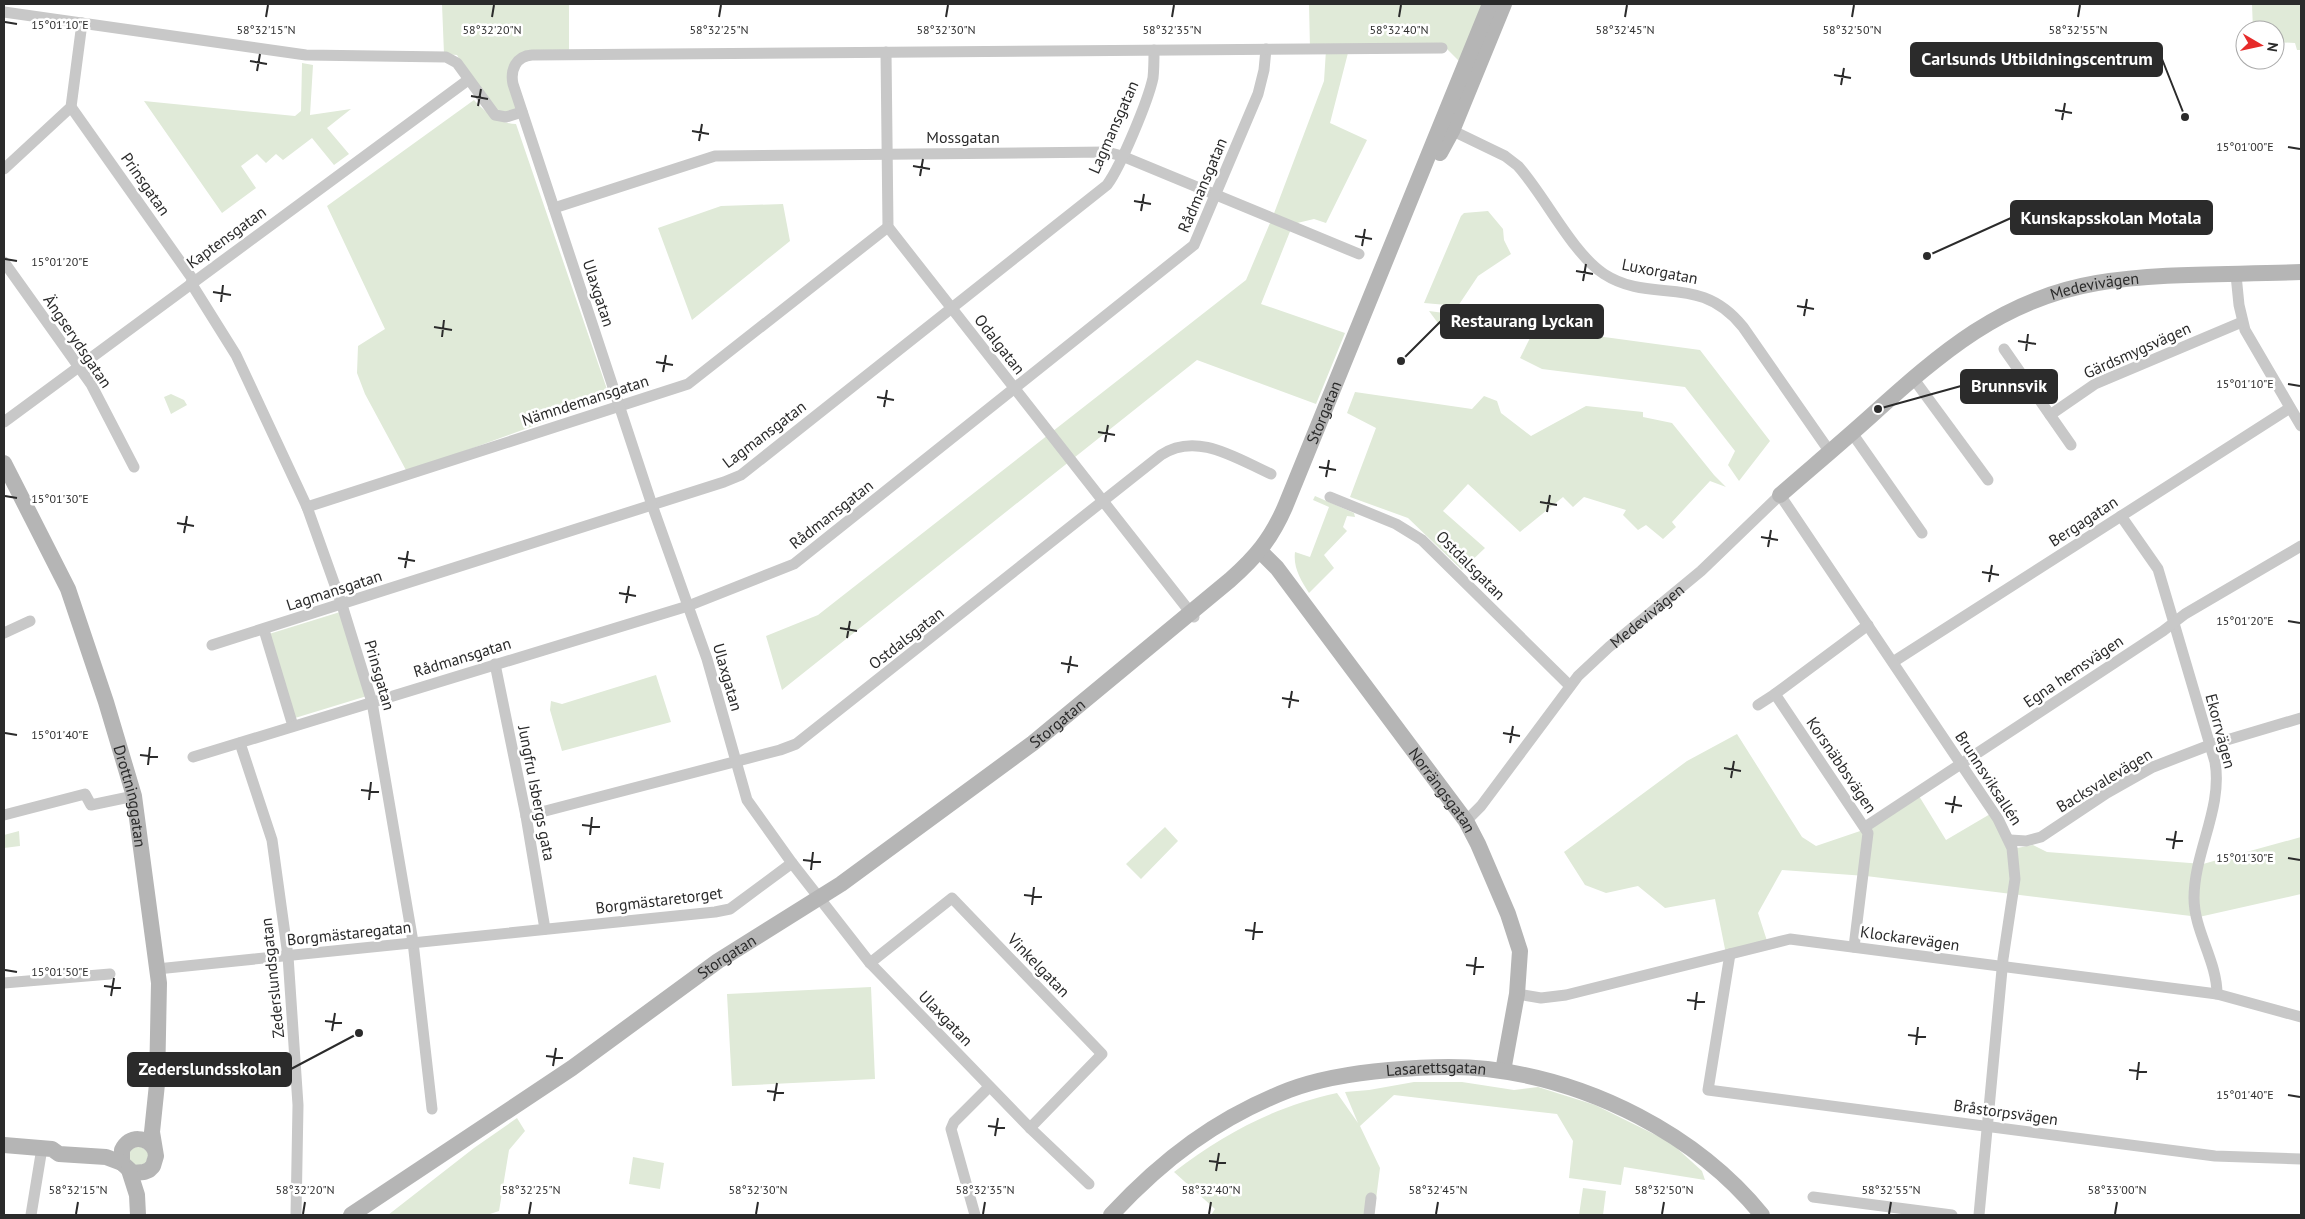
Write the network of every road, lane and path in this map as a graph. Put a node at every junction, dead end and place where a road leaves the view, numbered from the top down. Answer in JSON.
{"nodes":[{"id":1,"x":1490,"y":4,"type":"edge"},
{"id":2,"x":1504,"y":4,"type":"edge"},
{"id":3,"x":4,"y":12,"type":"edge"},
{"id":4,"x":82,"y":23,"type":"junction"},
{"id":5,"x":1442,"y":48,"type":"dead end"},
{"id":6,"x":1266,"y":49,"type":"junction"},
{"id":7,"x":1154,"y":50,"type":"junction"},
{"id":8,"x":886,"y":52,"type":"junction"},
{"id":9,"x":468,"y":80,"type":"junction"},
{"id":10,"x":71,"y":107,"type":"junction"},
{"id":11,"x":522,"y":112,"type":"junction"},
{"id":12,"x":1446,"y":128,"type":"junction"},
{"id":13,"x":886,"y":154,"type":"junction"},
{"id":14,"x":1122,"y":156,"type":"junction"},
{"id":15,"x":4,"y":169,"type":"edge"},
{"id":16,"x":1217,"y":195,"type":"junction"},
{"id":17,"x":554,"y":208,"type":"junction"},
{"id":18,"x":888,"y":227,"type":"junction"},
{"id":19,"x":1359,"y":254,"type":"dead end"},
{"id":20,"x":4,"y":262,"type":"edge"},
{"id":21,"x":2301,"y":272,"type":"edge"},
{"id":22,"x":2236,"y":275,"type":"junction"},
{"id":23,"x":193,"y":282,"type":"junction"},
{"id":24,"x":951,"y":309,"type":"junction"},
{"id":25,"x":2242,"y":322,"type":"junction"},
{"id":26,"x":2004,"y":349,"type":"dead end"},
{"id":27,"x":79,"y":366,"type":"junction"},
{"id":28,"x":1913,"y":378,"type":"junction"},
{"id":29,"x":1015,"y":389,"type":"junction"},
{"id":30,"x":620,"y":406,"type":"junction"},
{"id":31,"x":2290,"y":408,"type":"junction"},
{"id":32,"x":2050,"y":415,"type":"junction"},
{"id":33,"x":4,"y":422,"type":"edge"},
{"id":34,"x":2301,"y":426,"type":"edge"},
{"id":35,"x":1852,"y":433,"type":"junction"},
{"id":36,"x":2071,"y":445,"type":"dead end"},
{"id":37,"x":1830,"y":452,"type":"junction"},
{"id":38,"x":4,"y":463,"type":"edge"},
{"id":39,"x":134,"y":467,"type":"dead end"},
{"id":40,"x":1271,"y":474,"type":"dead end"},
{"id":41,"x":1988,"y":480,"type":"dead end"},
{"id":42,"x":1780,"y":495,"type":"junction"},
{"id":43,"x":1330,"y":497,"type":"dead end"},
{"id":44,"x":1104,"y":502,"type":"junction"},
{"id":45,"x":652,"y":505,"type":"junction"},
{"id":46,"x":307,"y":507,"type":"junction"},
{"id":47,"x":2121,"y":516,"type":"junction"},
{"id":48,"x":1922,"y":533,"type":"dead end"},
{"id":49,"x":2301,"y":546,"type":"edge"},
{"id":50,"x":1264,"y":554,"type":"junction"},
{"id":51,"x":342,"y":605,"type":"junction"},
{"id":52,"x":688,"y":606,"type":"junction"},
{"id":53,"x":1194,"y":616,"type":"junction"},
{"id":54,"x":30,"y":622,"type":"dead end"},
{"id":55,"x":2174,"y":622,"type":"junction"},
{"id":56,"x":1868,"y":625,"type":"junction"},
{"id":57,"x":264,"y":630,"type":"junction"},
{"id":58,"x":4,"y":633,"type":"edge"},
{"id":59,"x":212,"y":645,"type":"dead end"},
{"id":60,"x":1893,"y":662,"type":"junction"},
{"id":61,"x":495,"y":664,"type":"junction"},
{"id":62,"x":1570,"y":686,"type":"junction"},
{"id":63,"x":1775,"y":694,"type":"junction"},
{"id":64,"x":372,"y":702,"type":"junction"},
{"id":65,"x":1758,"y":705,"type":"dead end"},
{"id":66,"x":2301,"y":718,"type":"edge"},
{"id":67,"x":293,"y":726,"type":"junction"},
{"id":68,"x":240,"y":742,"type":"junction"},
{"id":69,"x":2210,"y":745,"type":"junction"},
{"id":70,"x":192,"y":757,"type":"dead end"},
{"id":71,"x":735,"y":762,"type":"junction"},
{"id":72,"x":1962,"y":764,"type":"junction"},
{"id":73,"x":134,"y":796,"type":"junction"},
{"id":74,"x":4,"y":815,"type":"edge"},
{"id":75,"x":526,"y":816,"type":"junction"},
{"id":76,"x":1466,"y":821,"type":"junction"},
{"id":77,"x":1865,"y":827,"type":"junction"},
{"id":78,"x":2010,"y":840,"type":"junction"},
{"id":79,"x":792,"y":863,"type":"junction"},
{"id":80,"x":822,"y":901,"type":"junction"},
{"id":81,"x":545,"y":929,"type":"junction"},
{"id":82,"x":413,"y":942,"type":"junction"},
{"id":83,"x":1854,"y":947,"type":"junction"},
{"id":84,"x":1730,"y":954,"type":"junction"},
{"id":85,"x":288,"y":956,"type":"junction"},
{"id":86,"x":870,"y":963,"type":"junction"},
{"id":87,"x":2002,"y":966,"type":"junction"},
{"id":88,"x":157,"y":969,"type":"junction"},
{"id":89,"x":110,"y":974,"type":"dead end"},
{"id":90,"x":4,"y":983,"type":"edge"},
{"id":91,"x":1517,"y":994,"type":"junction"},
{"id":92,"x":2217,"y":994,"type":"junction"},
{"id":93,"x":2301,"y":1017,"type":"edge"},
{"id":94,"x":157,"y":1031,"type":"junction"},
{"id":95,"x":1503,"y":1071,"type":"junction"},
{"id":96,"x":989,"y":1087,"type":"junction"},
{"id":97,"x":432,"y":1109,"type":"dead end"},
{"id":98,"x":1987,"y":1126,"type":"junction"},
{"id":99,"x":1030,"y":1128,"type":"junction"},
{"id":100,"x":130,"y":1142,"type":"junction"},
{"id":101,"x":4,"y":1145,"type":"edge"},
{"id":102,"x":47,"y":1149,"type":"junction"},
{"id":103,"x":155,"y":1150,"type":"junction"},
{"id":104,"x":2301,"y":1159,"type":"edge"},
{"id":105,"x":126,"y":1167,"type":"junction"},
{"id":106,"x":149,"y":1170,"type":"junction"},
{"id":107,"x":1090,"y":1184,"type":"dead end"},
{"id":108,"x":1813,"y":1197,"type":"dead end"},
{"id":109,"x":1371,"y":1198,"type":"dead end"},
{"id":110,"x":31,"y":1215,"type":"edge"},
{"id":111,"x":138,"y":1215,"type":"edge"},
{"id":112,"x":146,"y":1215,"type":"edge"},
{"id":113,"x":296,"y":1215,"type":"edge"},
{"id":114,"x":351,"y":1215,"type":"edge"},
{"id":115,"x":371,"y":1215,"type":"edge"},
{"id":116,"x":975,"y":1215,"type":"edge"},
{"id":117,"x":1111,"y":1215,"type":"edge"},
{"id":118,"x":1368,"y":1215,"type":"edge"},
{"id":119,"x":1762,"y":1215,"type":"edge"},
{"id":120,"x":1952,"y":1215,"type":"edge"},
{"id":121,"x":1979,"y":1215,"type":"edge"}],
"edges":[{"from":1,"to":12,"type":"street","name":"Storgatan"},
{"from":2,"to":12,"type":"street","name":"Storgatan"},
{"from":3,"to":4,"type":"street"},
{"from":4,"to":9,"type":"street"},
{"from":4,"to":10,"type":"street"},
{"from":5,"to":6,"type":"street"},
{"from":6,"to":7,"type":"street"},
{"from":6,"to":16,"type":"street","name":"Rådmansgatan"},
{"from":7,"to":8,"type":"street"},
{"from":7,"to":14,"type":"street","name":"Lagmansgatan"},
{"from":8,"to":11,"type":"street","name":"Ulaxgatan"},
{"from":8,"to":13,"type":"street"},
{"from":9,"to":11,"type":"street"},
{"from":9,"to":23,"type":"street","name":"Kaptensgatan"},
{"from":10,"to":15,"type":"street"},
{"from":10,"to":23,"type":"street","name":"Prinsgatan"},
{"from":11,"to":17,"type":"street","name":"Ulaxgatan"},
{"from":12,"to":37,"type":"street","name":"Luxorgatan"},
{"from":12,"to":50,"type":"street","name":"Storgatan"},
{"from":13,"to":14,"type":"street","name":"Mossgatan"},
{"from":13,"to":17,"type":"street","name":"Mossgatan"},
{"from":13,"to":18,"type":"street"},
{"from":14,"to":16,"type":"street","name":"Mossgatan"},
{"from":14,"to":24,"type":"street","name":"Lagmansgatan"},
{"from":16,"to":19,"type":"street","name":"Mossgatan"},
{"from":16,"to":29,"type":"street","name":"Rådmansgatan"},
{"from":17,"to":30,"type":"street","name":"Ulaxgatan"},
{"from":18,"to":24,"type":"street","name":"Odalgatan"},
{"from":18,"to":30,"type":"street","name":"Nämndemansgatan"},
{"from":20,"to":27,"type":"street","name":"Ängserydsgatan"},
{"from":21,"to":22,"type":"street","name":"Medevivägen"},
{"from":22,"to":25,"type":"street"},
{"from":22,"to":28,"type":"street","name":"Medevivägen"},
{"from":23,"to":27,"type":"street","name":"Kaptensgatan"},
{"from":23,"to":46,"type":"street","name":"Prinsgatan"},
{"from":24,"to":29,"type":"street","name":"Odalgatan"},
{"from":24,"to":45,"type":"street","name":"Lagmansgatan"},
{"from":25,"to":31,"type":"street"},
{"from":25,"to":32,"type":"street","name":"Gärdsmygsvägen"},
{"from":26,"to":32,"type":"street"},
{"from":27,"to":33,"type":"street","name":"Kaptensgatan"},
{"from":27,"to":39,"type":"street","name":"Ängserydsgatan"},
{"from":28,"to":35,"type":"street","name":"Medevivägen"},
{"from":28,"to":41,"type":"street"},
{"from":29,"to":44,"type":"street","name":"Odalgatan"},
{"from":29,"to":52,"type":"street","name":"Rådmansgatan"},
{"from":30,"to":45,"type":"street","name":"Ulaxgatan"},
{"from":30,"to":46,"type":"street","name":"Nämndemansgatan"},
{"from":31,"to":34,"type":"street"},
{"from":31,"to":47,"type":"street","name":"Bergagatan"},
{"from":32,"to":36,"type":"street"},
{"from":35,"to":37,"type":"street","name":"Medevivägen"},
{"from":35,"to":48,"type":"street"},
{"from":37,"to":42,"type":"street","name":"Medevivägen"},
{"from":38,"to":73,"type":"street","name":"Drottninggatan"},
{"from":40,"to":44,"type":"street","name":"Ostdalsgatan"},
{"from":42,"to":56,"type":"street","name":"Brunnsviksallén"},
{"from":42,"to":62,"type":"street","name":"Medevivägen"},
{"from":43,"to":62,"type":"street","name":"Ostdalsgatan"},
{"from":44,"to":53,"type":"street","name":"Odalgatan"},
{"from":44,"to":71,"type":"street","name":"Ostdalsgatan"},
{"from":45,"to":51,"type":"street","name":"Lagmansgatan"},
{"from":45,"to":52,"type":"street","name":"Ulaxgatan"},
{"from":46,"to":51,"type":"street","name":"Prinsgatan"},
{"from":47,"to":55,"type":"street","name":"Ekorrvägen"},
{"from":47,"to":60,"type":"street","name":"Bergagatan"},
{"from":49,"to":55,"type":"street","name":"Egna hemsvägen"},
{"from":50,"to":53,"type":"street","name":"Storgatan"},
{"from":50,"to":76,"type":"street","name":"Norrängsgatan"},
{"from":51,"to":57,"type":"street","name":"Lagmansgatan"},
{"from":51,"to":64,"type":"street","name":"Prinsgatan"},
{"from":52,"to":61,"type":"street","name":"Rådmansgatan"},
{"from":52,"to":71,"type":"street","name":"Ulaxgatan"},
{"from":53,"to":80,"type":"street","name":"Storgatan"},
{"from":54,"to":58,"type":"street"},
{"from":55,"to":69,"type":"street","name":"Ekorrvägen"},
{"from":55,"to":72,"type":"street","name":"Egna hemsvägen"},
{"from":56,"to":60,"type":"street","name":"Brunnsviksallén"},
{"from":56,"to":63,"type":"street"},
{"from":57,"to":59,"type":"street","name":"Lagmansgatan"},
{"from":57,"to":67,"type":"street"},
{"from":60,"to":72,"type":"street","name":"Brunnsviksallén"},
{"from":61,"to":64,"type":"street","name":"Rådmansgatan"},
{"from":61,"to":75,"type":"street","name":"Jungfru Isbergs gata"},
{"from":62,"to":76,"type":"street","name":"Medevivägen"},
{"from":63,"to":65,"type":"street"},
{"from":63,"to":77,"type":"street","name":"Korsnäbbsvägen"},
{"from":64,"to":67,"type":"street","name":"Rådmansgatan"},
{"from":64,"to":82,"type":"street","name":"Prinsgatan"},
{"from":66,"to":69,"type":"street","name":"Backsvalevägen"},
{"from":67,"to":68,"type":"street","name":"Rådmansgatan"},
{"from":68,"to":70,"type":"street","name":"Rådmansgatan"},
{"from":68,"to":85,"type":"street","name":"Zederslundsgatan"},
{"from":69,"to":78,"type":"street","name":"Backsvalevägen"},
{"from":69,"to":92,"type":"street","name":"Ekorrvägen"},
{"from":71,"to":75,"type":"street","name":"Ostdalsgatan"},
{"from":71,"to":79,"type":"street","name":"Ulaxgatan"},
{"from":72,"to":77,"type":"street","name":"Egna hemsvägen"},
{"from":72,"to":78,"type":"street","name":"Brunnsviksallén"},
{"from":73,"to":74,"type":"street"},
{"from":73,"to":88,"type":"street","name":"Drottninggatan"},
{"from":75,"to":81,"type":"street","name":"Jungfru Isbergs gata"},
{"from":76,"to":91,"type":"street","name":"Norrängsgatan"},
{"from":77,"to":83,"type":"street","name":"Korsnäbbsvägen"},
{"from":78,"to":87,"type":"street","name":"Brunnsviksallén"},
{"from":79,"to":80,"type":"street","name":"Ulaxgatan"},
{"from":79,"to":81,"type":"street","name":"Borgmästaretorget"},
{"from":80,"to":86,"type":"street","name":"Ulaxgatan"},
{"from":80,"to":114,"type":"street","name":"Storgatan"},
{"from":80,"to":115,"type":"street","name":"Storgatan"},
{"from":81,"to":82,"type":"street","name":"Borgmästaregatan"},
{"from":82,"to":85,"type":"street","name":"Borgmästaregatan"},
{"from":82,"to":97,"type":"street","name":"Prinsgatan"},
{"from":83,"to":84,"type":"street","name":"Klockarevägen"},
{"from":83,"to":87,"type":"street","name":"Klockarevägen"},
{"from":84,"to":91,"type":"street","name":"Klockarevägen"},
{"from":84,"to":98,"type":"street","name":"Bråstorpsvägen"},
{"from":85,"to":88,"type":"street","name":"Borgmästaregatan"},
{"from":85,"to":113,"type":"street","name":"Zederslundsgatan"},
{"from":86,"to":96,"type":"street","name":"Ulaxgatan"},
{"from":86,"to":99,"type":"street","name":"Vinkelgatan"},
{"from":87,"to":92,"type":"street","name":"Klockarevägen"},
{"from":87,"to":98,"type":"street","name":"Brunnsviksallén"},
{"from":88,"to":94,"type":"street","name":"Drottninggatan"},
{"from":89,"to":90,"type":"street"},
{"from":91,"to":95,"type":"street","name":"Norrängsgatan"},
{"from":92,"to":93,"type":"street","name":"Klockarevägen"},
{"from":94,"to":100,"type":"street","name":"Drottninggatan"},
{"from":94,"to":103,"type":"street","name":"Drottninggatan"},
{"from":95,"to":117,"type":"street","name":"Lasarettsgatan"},
{"from":95,"to":119,"type":"street","name":"Lasarettsgatan"},
{"from":96,"to":99,"type":"street","name":"Ulaxgatan"},
{"from":96,"to":116,"type":"street"},
{"from":98,"to":104,"type":"street","name":"Bråstorpsvägen"},
{"from":98,"to":121,"type":"street","name":"Brunnsviksallén"},
{"from":99,"to":107,"type":"street","name":"Ulaxgatan"},
{"from":100,"to":102,"type":"street"},
{"from":100,"to":103,"type":"street"},
{"from":100,"to":105,"type":"street"},
{"from":101,"to":102,"type":"street"},
{"from":102,"to":105,"type":"street"},
{"from":102,"to":110,"type":"street"},
{"from":103,"to":106,"type":"street"},
{"from":105,"to":106,"type":"street"},
{"from":105,"to":111,"type":"street"},
{"from":106,"to":112,"type":"street"},
{"from":108,"to":120,"type":"street"},
{"from":109,"to":118,"type":"street"}]}
